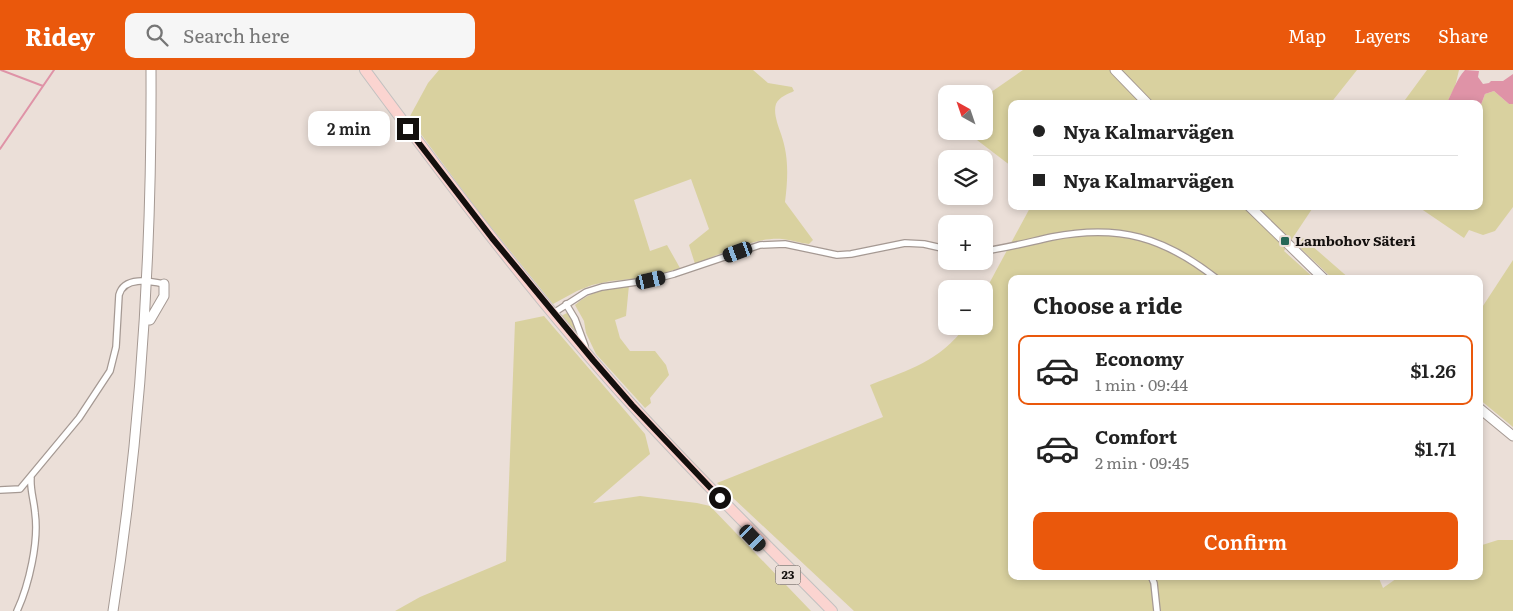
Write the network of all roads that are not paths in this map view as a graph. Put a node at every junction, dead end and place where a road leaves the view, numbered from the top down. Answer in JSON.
{"nodes":[{"id":1,"x":151,"y":70,"type":"edge"},
{"id":2,"x":156,"y":70,"type":"edge"},
{"id":3,"x":360,"y":70,"type":"edge"},
{"id":4,"x":365,"y":70,"type":"edge"},
{"id":5,"x":1115,"y":70,"type":"edge"},
{"id":6,"x":1144,"y":100,"type":"edge"},
{"id":7,"x":1253,"y":210,"type":"edge"},
{"id":8,"x":938,"y":247,"type":"edge"},
{"id":9,"x":993,"y":249,"type":"edge"},
{"id":10,"x":1212,"y":275,"type":"edge"},
{"id":11,"x":1320,"y":275,"type":"edge"},
{"id":12,"x":150,"y":281,"type":"junction"},
{"id":13,"x":164,"y":284,"type":"joint"},
{"id":14,"x":566,"y":304,"type":"junction"},
{"id":15,"x":552,"y":314,"type":"junction"},
{"id":16,"x":150,"y":320,"type":"junction"},
{"id":17,"x":593,"y":360,"type":"junction"},
{"id":18,"x":1483,"y":411,"type":"edge"},
{"id":19,"x":1513,"y":436,"type":"edge"},
{"id":20,"x":31,"y":478,"type":"junction"},
{"id":21,"x":0,"y":490,"type":"edge"},
{"id":22,"x":1153,"y":580,"type":"edge"},
{"id":23,"x":17,"y":611,"type":"edge"},
{"id":24,"x":113,"y":611,"type":"edge"},
{"id":25,"x":119,"y":611,"type":"edge"},
{"id":26,"x":823,"y":611,"type":"edge"},
{"id":27,"x":832,"y":611,"type":"edge"},
{"id":28,"x":1157,"y":611,"type":"edge"}],
"edges":[{"from":1,"to":12,"type":"main road"},
{"from":2,"to":12,"type":"main road"},
{"from":3,"to":15,"type":"main road","number":"23"},
{"from":4,"to":15,"type":"main road","number":"23"},
{"from":5,"to":6,"type":"main road"},
{"from":7,"to":11,"type":"main road"},
{"from":8,"to":14,"type":"street"},
{"from":9,"to":10,"type":"street"},
{"from":12,"to":13,"type":"street"},
{"from":12,"to":16,"type":"main road"},
{"from":12,"to":20,"type":"street"},
{"from":12,"to":24,"type":"main road"},
{"from":13,"to":16,"type":"main road"},
{"from":14,"to":15,"type":"street"},
{"from":14,"to":17,"type":"street"},
{"from":15,"to":17,"type":"main road","number":"23"},
{"from":15,"to":26,"type":"main road","number":"23"},
{"from":16,"to":25,"type":"main road"},
{"from":17,"to":27,"type":"main road","number":"23"},
{"from":18,"to":19,"type":"main road"},
{"from":20,"to":21,"type":"street"},
{"from":20,"to":23,"type":"street"},
{"from":22,"to":28,"type":"street"}]}
